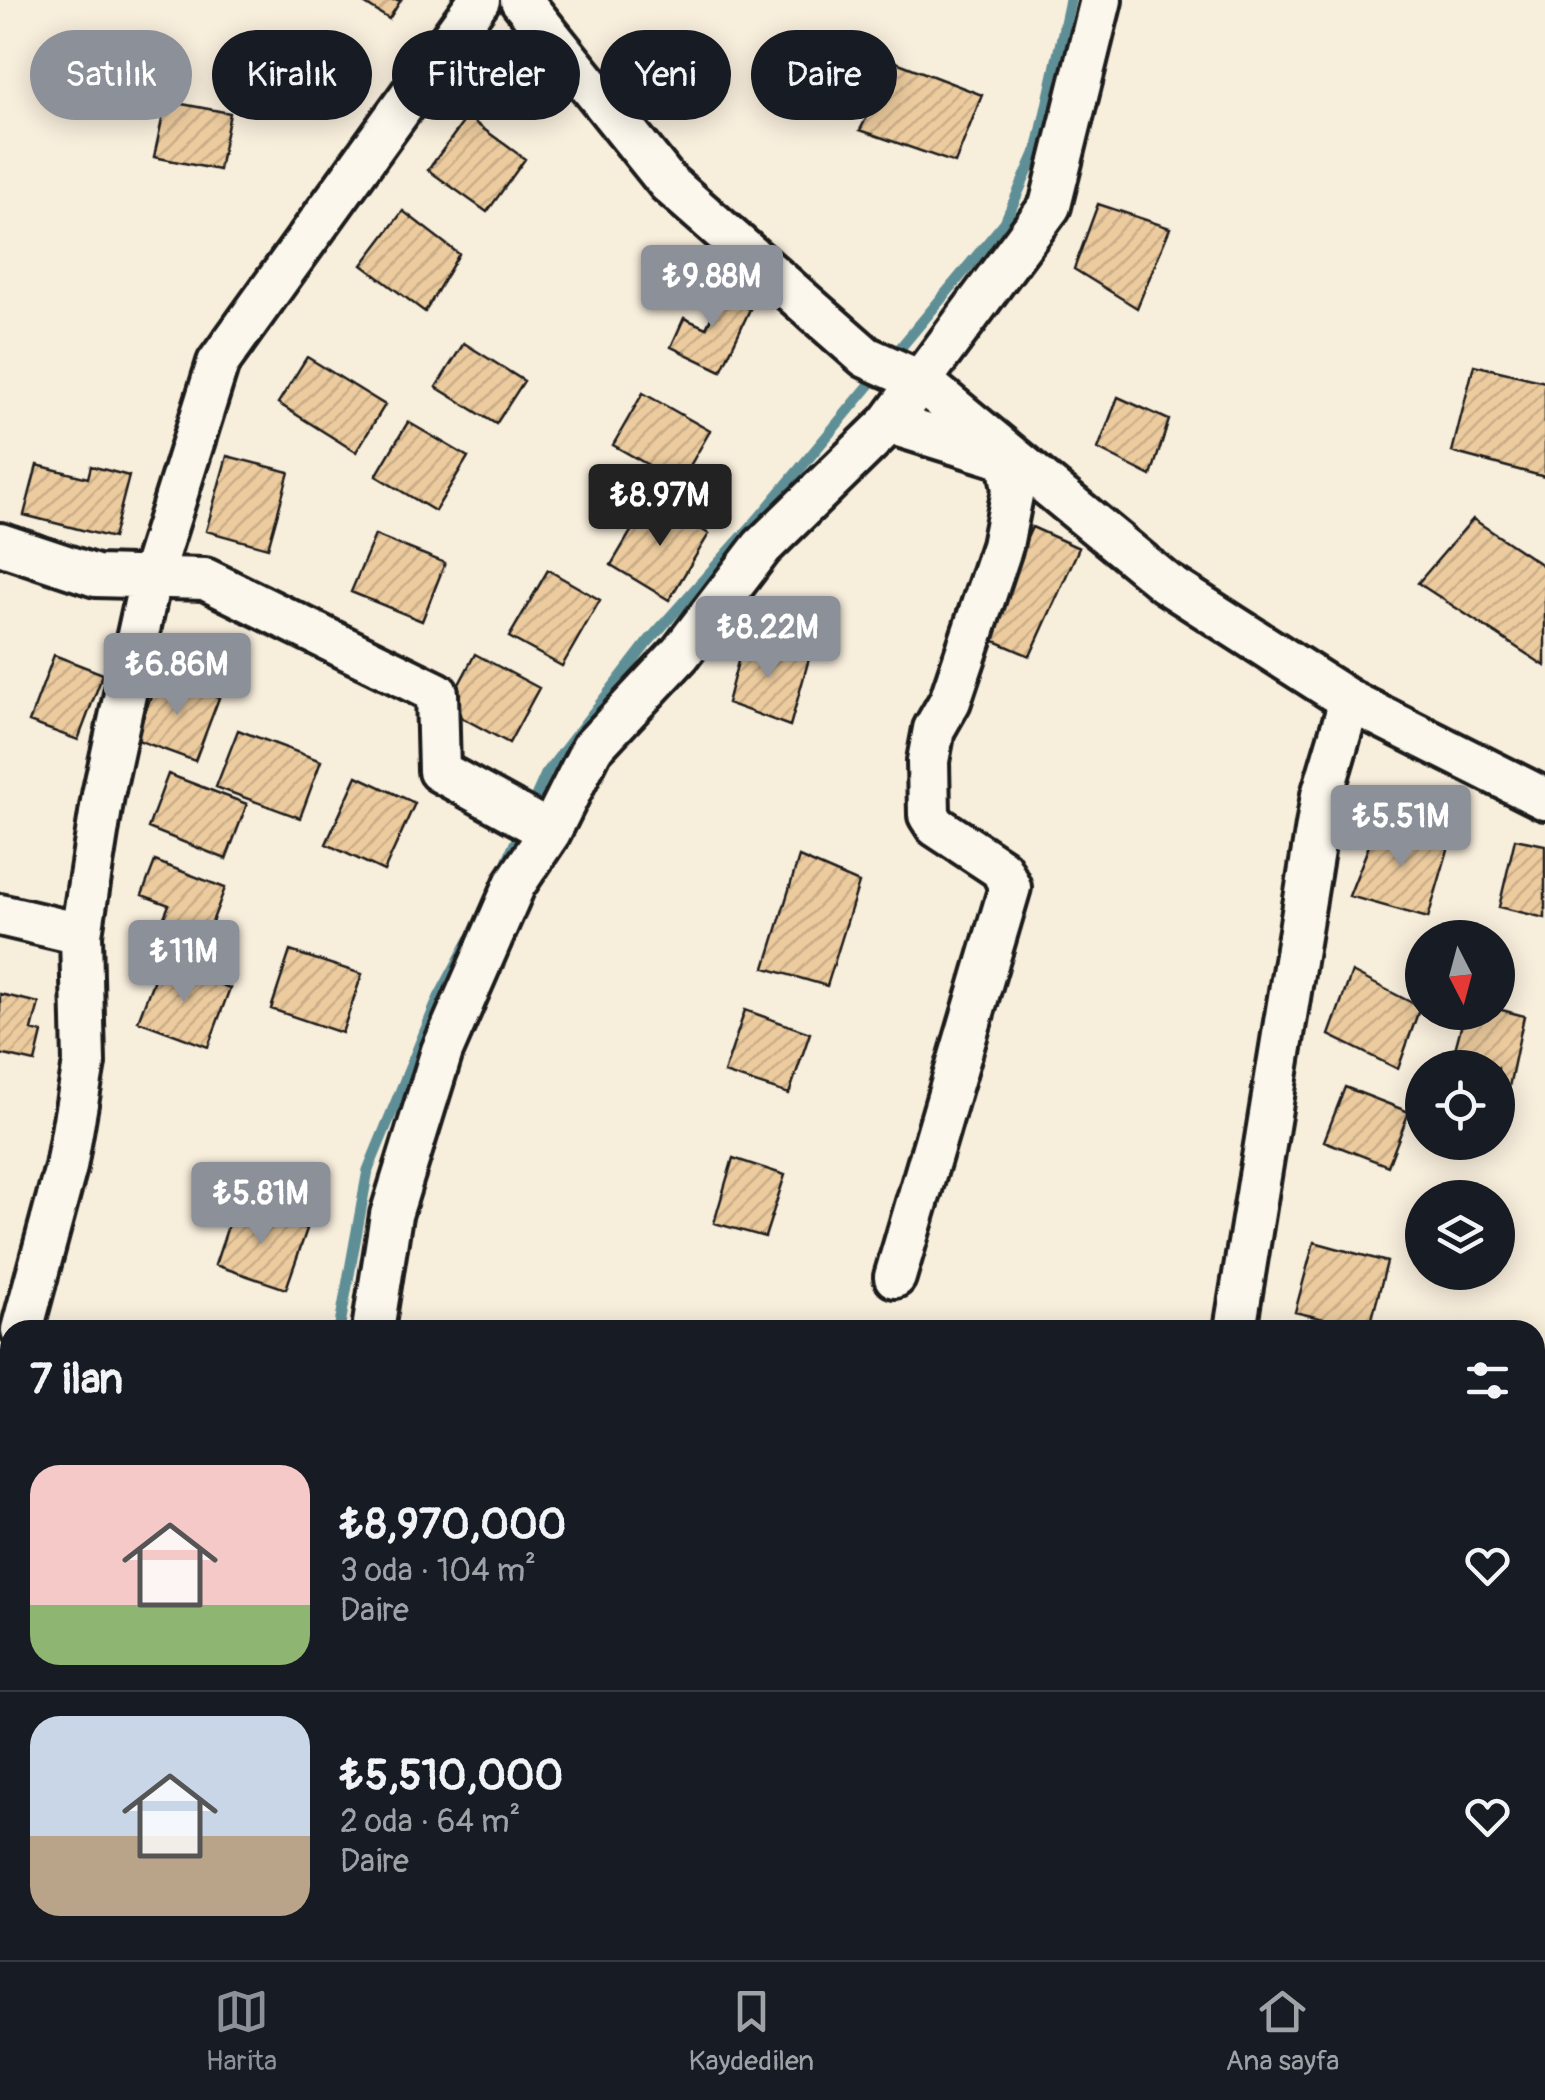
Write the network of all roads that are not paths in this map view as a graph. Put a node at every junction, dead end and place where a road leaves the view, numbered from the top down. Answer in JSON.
{"nodes":[{"id":1,"x":479,"y":0,"type":"edge"},
{"id":2,"x":521,"y":0,"type":"edge"},
{"id":3,"x":1101,"y":0,"type":"edge"},
{"id":4,"x":922,"y":382,"type":"junction"},
{"id":5,"x":889,"y":423,"type":"junction"},
{"id":6,"x":0,"y":544,"type":"edge"},
{"id":7,"x":150,"y":580,"type":"junction"},
{"id":8,"x":1350,"y":701,"type":"junction"},
{"id":9,"x":1545,"y":799,"type":"edge"},
{"id":10,"x":534,"y":824,"type":"junction"},
{"id":11,"x":0,"y":915,"type":"edge"},
{"id":12,"x":81,"y":934,"type":"junction"},
{"id":13,"x":894,"y":1277,"type":"dead end"},
{"id":14,"x":25,"y":1320,"type":"edge"},
{"id":15,"x":375,"y":1320,"type":"edge"},
{"id":16,"x":1237,"y":1320,"type":"edge"}],
"edges":[{"from":1,"to":7,"type":"street"},
{"from":2,"to":4,"type":"street"},
{"from":3,"to":4,"type":"street"},
{"from":4,"to":5,"type":"street"},
{"from":4,"to":8,"type":"street"},
{"from":5,"to":10,"type":"street"},
{"from":5,"to":13,"type":"street"},
{"from":6,"to":7,"type":"street"},
{"from":7,"to":10,"type":"street"},
{"from":7,"to":12,"type":"street"},
{"from":8,"to":9,"type":"street"},
{"from":8,"to":16,"type":"street"},
{"from":10,"to":15,"type":"street"},
{"from":11,"to":12,"type":"street"},
{"from":12,"to":14,"type":"street"}]}
